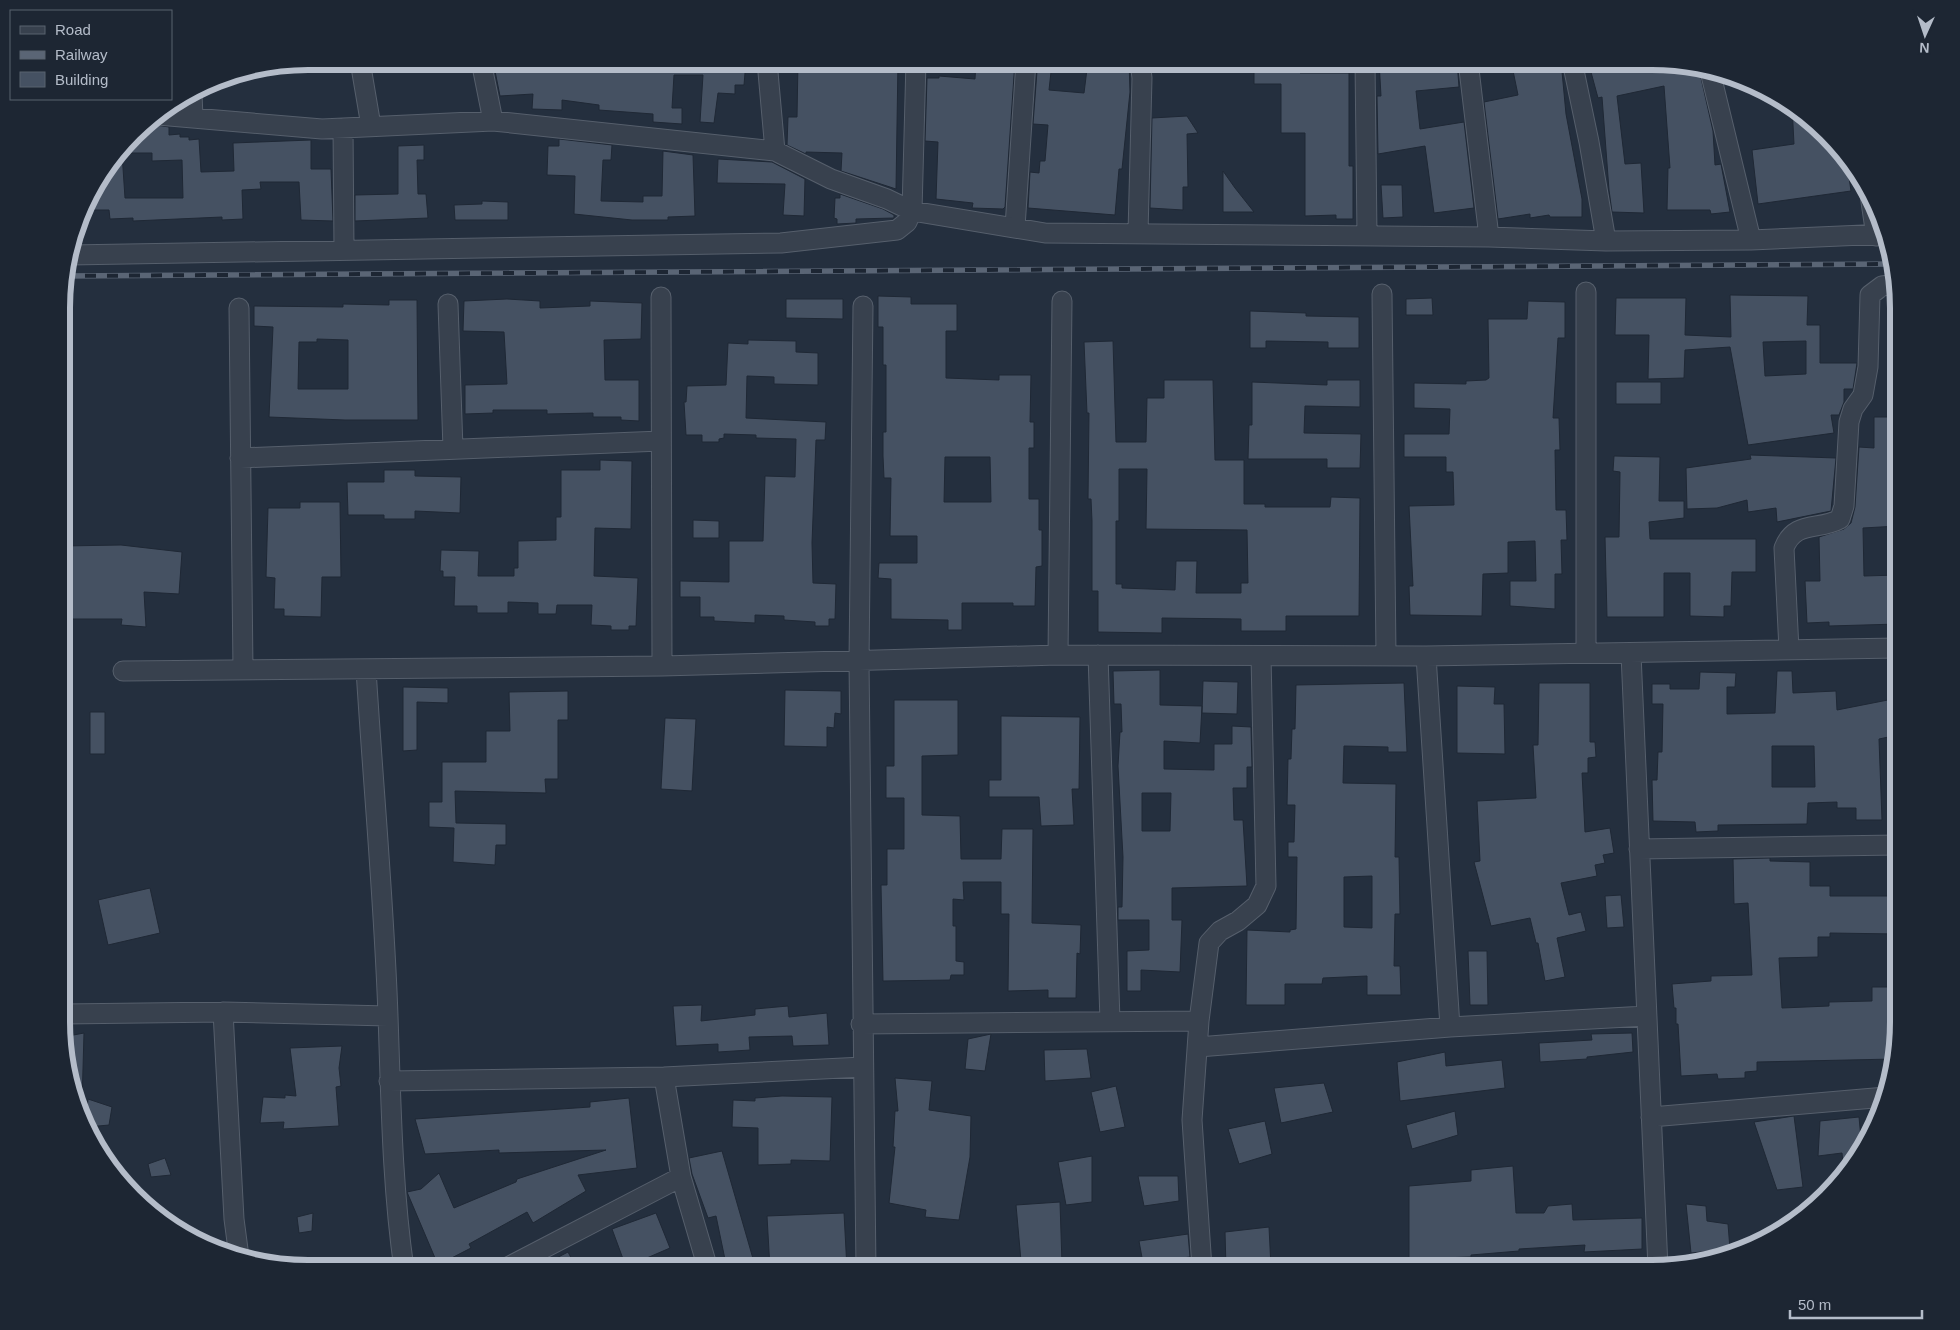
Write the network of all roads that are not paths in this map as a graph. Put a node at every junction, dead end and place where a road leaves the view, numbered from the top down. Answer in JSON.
{"nodes":[{"id":1,"x":362,"y":70,"type":"edge"},
{"id":2,"x":483,"y":70,"type":"edge"},
{"id":3,"x":768,"y":70,"type":"edge"},
{"id":4,"x":916,"y":70,"type":"edge"},
{"id":5,"x":1025,"y":70,"type":"edge"},
{"id":6,"x":1141,"y":70,"type":"edge"},
{"id":7,"x":1366,"y":70,"type":"edge"},
{"id":8,"x":1469,"y":70,"type":"edge"},
{"id":9,"x":1574,"y":70,"type":"edge"},
{"id":10,"x":1712,"y":78,"type":"edge"},
{"id":11,"x":192,"y":100,"type":"edge"},
{"id":12,"x":168,"y":116,"type":"edge"},
{"id":13,"x":193,"y":118,"type":"junction"},
{"id":14,"x":493,"y":121,"type":"junction"},
{"id":15,"x":371,"y":126,"type":"junction"},
{"id":16,"x":342,"y":128,"type":"junction"},
{"id":17,"x":775,"y":151,"type":"junction"},
{"id":18,"x":912,"y":211,"type":"junction"},
{"id":19,"x":1015,"y":227,"type":"junction"},
{"id":20,"x":1138,"y":234,"type":"junction"},
{"id":21,"x":1878,"y":235,"type":"edge"},
{"id":22,"x":1368,"y":236,"type":"junction"},
{"id":23,"x":1489,"y":237,"type":"junction"},
{"id":24,"x":1751,"y":240,"type":"junction"},
{"id":25,"x":1606,"y":241,"type":"junction"},
{"id":26,"x":344,"y":250,"type":"junction"},
{"id":27,"x":76,"y":255,"type":"edge"},
{"id":28,"x":1889,"y":285,"type":"edge"},
{"id":29,"x":1586,"y":292,"type":"dead end"},
{"id":30,"x":1382,"y":294,"type":"dead end"},
{"id":31,"x":661,"y":297,"type":"dead end"},
{"id":32,"x":1062,"y":301,"type":"dead end"},
{"id":33,"x":448,"y":304,"type":"dead end"},
{"id":34,"x":863,"y":306,"type":"dead end"},
{"id":35,"x":239,"y":308,"type":"dead end"},
{"id":36,"x":661,"y":441,"type":"junction"},
{"id":37,"x":453,"y":449,"type":"junction"},
{"id":38,"x":240,"y":458,"type":"junction"},
{"id":39,"x":1890,"y":648,"type":"edge"},
{"id":40,"x":1789,"y":650,"type":"junction"},
{"id":41,"x":1586,"y":652,"type":"junction"},
{"id":42,"x":1631,"y":654,"type":"junction"},
{"id":43,"x":1058,"y":655,"type":"junction"},
{"id":44,"x":1098,"y":655,"type":"junction"},
{"id":45,"x":1386,"y":655,"type":"junction"},
{"id":46,"x":1261,"y":656,"type":"junction"},
{"id":47,"x":1426,"y":656,"type":"junction"},
{"id":48,"x":859,"y":662,"type":"junction"},
{"id":49,"x":662,"y":666,"type":"junction"},
{"id":50,"x":366,"y":669,"type":"junction"},
{"id":51,"x":243,"y":670,"type":"junction"},
{"id":52,"x":123,"y":671,"type":"dead end"},
{"id":53,"x":1890,"y":845,"type":"edge"},
{"id":54,"x":1639,"y":849,"type":"junction"},
{"id":55,"x":223,"y":1012,"type":"junction"},
{"id":56,"x":70,"y":1014,"type":"edge"},
{"id":57,"x":388,"y":1016,"type":"junction"},
{"id":58,"x":1646,"y":1016,"type":"junction"},
{"id":59,"x":1110,"y":1020,"type":"junction"},
{"id":60,"x":1199,"y":1021,"type":"junction"},
{"id":61,"x":861,"y":1024,"type":"junction"},
{"id":62,"x":1450,"y":1027,"type":"junction"},
{"id":63,"x":1198,"y":1046,"type":"junction"},
{"id":64,"x":863,"y":1067,"type":"junction"},
{"id":65,"x":664,"y":1076,"type":"junction"},
{"id":66,"x":389,"y":1081,"type":"junction"},
{"id":67,"x":1877,"y":1098,"type":"edge"},
{"id":68,"x":1651,"y":1117,"type":"junction"},
{"id":69,"x":681,"y":1177,"type":"junction"},
{"id":70,"x":238,"y":1249,"type":"edge"},
{"id":71,"x":403,"y":1260,"type":"edge"},
{"id":72,"x":521,"y":1260,"type":"edge"},
{"id":73,"x":705,"y":1260,"type":"edge"},
{"id":74,"x":866,"y":1260,"type":"edge"},
{"id":75,"x":1201,"y":1260,"type":"edge"},
{"id":76,"x":1658,"y":1260,"type":"edge"}],
"edges":[{"from":1,"to":15,"type":"street"},
{"from":2,"to":14,"type":"street"},
{"from":3,"to":17,"type":"street"},
{"from":4,"to":18,"type":"street"},
{"from":5,"to":19,"type":"street"},
{"from":6,"to":20,"type":"street"},
{"from":7,"to":22,"type":"street"},
{"from":8,"to":23,"type":"street"},
{"from":9,"to":25,"type":"street"},
{"from":10,"to":24,"type":"street"},
{"from":11,"to":13,"type":"street"},
{"from":12,"to":13,"type":"street"},
{"from":13,"to":16,"type":"street"},
{"from":14,"to":15,"type":"street"},
{"from":14,"to":17,"type":"street"},
{"from":15,"to":16,"type":"street"},
{"from":16,"to":26,"type":"street"},
{"from":17,"to":18,"type":"street"},
{"from":18,"to":19,"type":"street"},
{"from":18,"to":26,"type":"street"},
{"from":19,"to":20,"type":"street"},
{"from":20,"to":22,"type":"street"},
{"from":21,"to":24,"type":"street"},
{"from":22,"to":23,"type":"street"},
{"from":23,"to":25,"type":"street"},
{"from":24,"to":25,"type":"street"},
{"from":26,"to":27,"type":"street"},
{"from":28,"to":40,"type":"street"},
{"from":29,"to":41,"type":"street"},
{"from":30,"to":45,"type":"street"},
{"from":31,"to":36,"type":"street"},
{"from":32,"to":43,"type":"street"},
{"from":33,"to":37,"type":"street"},
{"from":34,"to":48,"type":"street"},
{"from":35,"to":38,"type":"street"},
{"from":36,"to":37,"type":"street"},
{"from":36,"to":49,"type":"street"},
{"from":37,"to":38,"type":"street"},
{"from":38,"to":51,"type":"street"},
{"from":39,"to":40,"type":"street"},
{"from":40,"to":42,"type":"street"},
{"from":41,"to":42,"type":"street"},
{"from":41,"to":47,"type":"street"},
{"from":42,"to":54,"type":"street"},
{"from":43,"to":44,"type":"street"},
{"from":43,"to":48,"type":"street"},
{"from":44,"to":46,"type":"street"},
{"from":44,"to":59,"type":"street"},
{"from":45,"to":46,"type":"street"},
{"from":45,"to":47,"type":"street"},
{"from":46,"to":60,"type":"street"},
{"from":47,"to":62,"type":"street"},
{"from":48,"to":49,"type":"street"},
{"from":48,"to":61,"type":"street"},
{"from":49,"to":50,"type":"street"},
{"from":50,"to":51,"type":"street"},
{"from":50,"to":57,"type":"street"},
{"from":51,"to":52,"type":"street"},
{"from":53,"to":54,"type":"street"},
{"from":54,"to":58,"type":"street"},
{"from":55,"to":56,"type":"street"},
{"from":55,"to":57,"type":"street"},
{"from":55,"to":70,"type":"street"},
{"from":57,"to":66,"type":"street"},
{"from":58,"to":62,"type":"street"},
{"from":58,"to":68,"type":"street"},
{"from":59,"to":60,"type":"street"},
{"from":59,"to":61,"type":"street"},
{"from":60,"to":63,"type":"street"},
{"from":61,"to":64,"type":"street"},
{"from":62,"to":63,"type":"street"},
{"from":63,"to":75,"type":"street"},
{"from":64,"to":65,"type":"street"},
{"from":64,"to":74,"type":"street"},
{"from":65,"to":66,"type":"street"},
{"from":65,"to":69,"type":"street"},
{"from":66,"to":71,"type":"street"},
{"from":67,"to":68,"type":"street"},
{"from":68,"to":76,"type":"street"},
{"from":69,"to":72,"type":"street"},
{"from":69,"to":73,"type":"street"}]}
